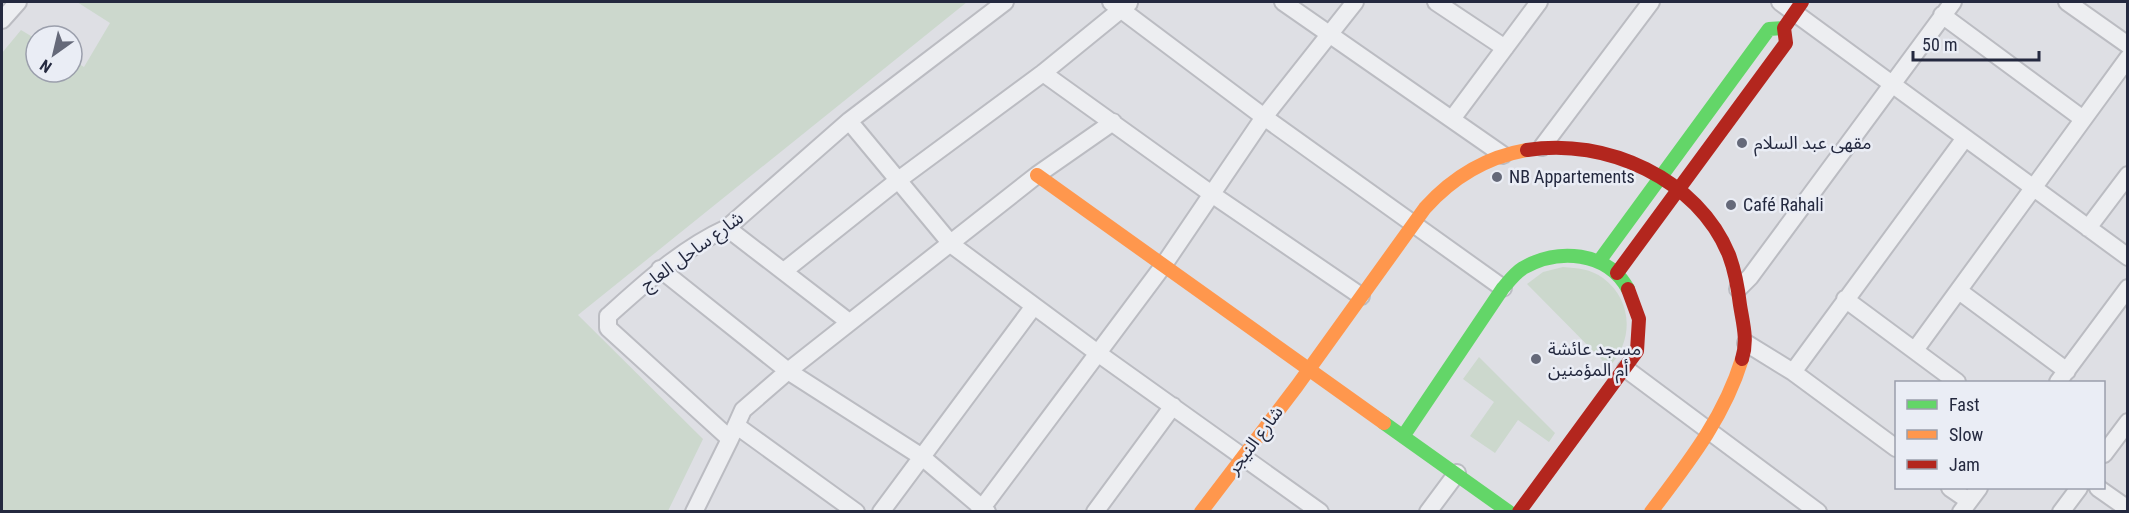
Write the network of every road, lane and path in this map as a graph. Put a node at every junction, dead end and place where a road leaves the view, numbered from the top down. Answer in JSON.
{"nodes":[{"id":1,"x":18,"y":2,"type":"edge"},
{"id":2,"x":1005,"y":2,"type":"edge"},
{"id":3,"x":1283,"y":2,"type":"edge"},
{"id":4,"x":1355,"y":2,"type":"edge"},
{"id":5,"x":1438,"y":2,"type":"edge"},
{"id":6,"x":1539,"y":2,"type":"edge"},
{"id":7,"x":1651,"y":2,"type":"edge"},
{"id":8,"x":1780,"y":2,"type":"edge"},
{"id":9,"x":2067,"y":2,"type":"edge"},
{"id":10,"x":1121,"y":4,"type":"edge"},
{"id":11,"x":1798,"y":7,"type":"edge"},
{"id":12,"x":1947,"y":8,"type":"edge"},
{"id":13,"x":2,"y":20,"type":"edge"},
{"id":14,"x":1784,"y":28,"type":"junction"},
{"id":15,"x":1330,"y":34,"type":"junction"},
{"id":16,"x":2127,"y":45,"type":"edge"},
{"id":17,"x":1505,"y":48,"type":"junction"},
{"id":18,"x":2127,"y":58,"type":"edge"},
{"id":19,"x":1043,"y":73,"type":"junction"},
{"id":20,"x":1890,"y":83,"type":"junction"},
{"id":21,"x":1264,"y":117,"type":"junction"},
{"id":22,"x":1452,"y":119,"type":"junction"},
{"id":23,"x":2083,"y":119,"type":"junction"},
{"id":24,"x":849,"y":121,"type":"junction"},
{"id":25,"x":1113,"y":122,"type":"junction"},
{"id":26,"x":1965,"y":138,"type":"junction"},
{"id":27,"x":1542,"y":147,"type":"junction"},
{"id":28,"x":1503,"y":155,"type":"junction"},
{"id":29,"x":1037,"y":175,"type":"junction"},
{"id":30,"x":2127,"y":175,"type":"edge"},
{"id":31,"x":1663,"y":177,"type":"junction"},
{"id":32,"x":897,"y":181,"type":"junction"},
{"id":33,"x":2033,"y":187,"type":"junction"},
{"id":34,"x":1679,"y":189,"type":"junction"},
{"id":35,"x":1213,"y":195,"type":"junction"},
{"id":36,"x":1413,"y":224,"type":"junction"},
{"id":37,"x":727,"y":228,"type":"junction"},
{"id":38,"x":2088,"y":228,"type":"junction"},
{"id":39,"x":952,"y":245,"type":"junction"},
{"id":40,"x":2127,"y":257,"type":"edge"},
{"id":41,"x":1600,"y":260,"type":"junction"},
{"id":42,"x":1163,"y":266,"type":"junction"},
{"id":43,"x":660,"y":269,"type":"junction"},
{"id":44,"x":783,"y":271,"type":"junction"},
{"id":45,"x":1617,"y":273,"type":"junction"},
{"id":46,"x":1503,"y":288,"type":"junction"},
{"id":47,"x":2127,"y":288,"type":"edge"},
{"id":48,"x":1738,"y":289,"type":"junction"},
{"id":49,"x":1959,"y":291,"type":"junction"},
{"id":50,"x":1361,"y":296,"type":"junction"},
{"id":51,"x":1845,"y":299,"type":"junction"},
{"id":52,"x":1034,"y":306,"type":"junction"},
{"id":53,"x":849,"y":322,"type":"junction"},
{"id":54,"x":1746,"y":344,"type":"junction"},
{"id":55,"x":1915,"y":351,"type":"junction"},
{"id":56,"x":1099,"y":354,"type":"junction"},
{"id":57,"x":1309,"y":369,"type":"junction"},
{"id":58,"x":1626,"y":369,"type":"junction"},
{"id":59,"x":788,"y":371,"type":"junction"},
{"id":60,"x":1793,"y":372,"type":"junction"},
{"id":61,"x":2063,"y":377,"type":"edge"},
{"id":62,"x":1956,"y":381,"type":"edge"},
{"id":63,"x":1173,"y":406,"type":"junction"},
{"id":64,"x":2127,"y":422,"type":"edge"},
{"id":65,"x":1711,"y":432,"type":"junction"},
{"id":66,"x":733,"y":433,"type":"junction"},
{"id":67,"x":1404,"y":435,"type":"junction"},
{"id":68,"x":1895,"y":447,"type":"edge"},
{"id":69,"x":2105,"y":451,"type":"edge"},
{"id":70,"x":922,"y":457,"type":"junction"},
{"id":71,"x":1243,"y":457,"type":"junction"},
{"id":72,"x":1457,"y":473,"type":"junction"},
{"id":73,"x":1951,"y":489,"type":"edge"},
{"id":74,"x":1978,"y":489,"type":"edge"},
{"id":75,"x":2078,"y":489,"type":"edge"},
{"id":76,"x":2099,"y":489,"type":"edge"},
{"id":77,"x":1965,"y":506,"type":"edge"},
{"id":78,"x":700,"y":509,"type":"edge"},
{"id":79,"x":2127,"y":509,"type":"edge"},
{"id":80,"x":982,"y":510,"type":"edge"},
{"id":81,"x":1653,"y":511,"type":"edge"},
{"id":82,"x":856,"y":512,"type":"edge"},
{"id":83,"x":881,"y":512,"type":"edge"},
{"id":84,"x":1095,"y":512,"type":"edge"},
{"id":85,"x":1201,"y":512,"type":"edge"},
{"id":86,"x":1320,"y":512,"type":"edge"},
{"id":87,"x":1428,"y":512,"type":"edge"},
{"id":88,"x":1509,"y":512,"type":"edge"},
{"id":89,"x":1519,"y":512,"type":"edge"},
{"id":90,"x":1818,"y":512,"type":"edge"},
{"id":91,"x":2061,"y":512,"type":"edge"}],
"edges":[{"from":1,"to":13,"type":"street"},
{"from":2,"to":24,"type":"street","name":"شارع ساحل العاج"},
{"from":3,"to":15,"type":"street"},
{"from":4,"to":15,"type":"street"},
{"from":5,"to":17,"type":"street"},
{"from":6,"to":17,"type":"street"},
{"from":7,"to":27,"type":"street"},
{"from":8,"to":11,"type":"street"},
{"from":9,"to":16,"type":"street"},
{"from":10,"to":19,"type":"street"},
{"from":10,"to":21,"type":"street"},
{"from":11,"to":14,"type":"street"},
{"from":11,"to":20,"type":"street"},
{"from":12,"to":20,"type":"street"},
{"from":12,"to":23,"type":"street"},
{"from":14,"to":31,"type":"street"},
{"from":14,"to":34,"type":"street"},
{"from":15,"to":21,"type":"street"},
{"from":15,"to":22,"type":"street"},
{"from":17,"to":22,"type":"street"},
{"from":18,"to":23,"type":"street"},
{"from":19,"to":25,"type":"street"},
{"from":19,"to":32,"type":"street"},
{"from":20,"to":26,"type":"street"},
{"from":20,"to":48,"type":"street"},
{"from":21,"to":35,"type":"street"},
{"from":21,"to":36,"type":"street"},
{"from":22,"to":28,"type":"street"},
{"from":23,"to":33,"type":"street"},
{"from":24,"to":32,"type":"street"},
{"from":24,"to":37,"type":"street","name":"شارع ساحل العاج"},
{"from":25,"to":29,"type":"street"},
{"from":25,"to":35,"type":"street"},
{"from":26,"to":33,"type":"street"},
{"from":26,"to":51,"type":"street"},
{"from":27,"to":28,"type":"street","name":"شارع النيجر"},
{"from":27,"to":31,"type":"street","name":"شارع النيجر"},
{"from":28,"to":36,"type":"street","name":"شارع النيجر"},
{"from":29,"to":39,"type":"street"},
{"from":29,"to":42,"type":"street"},
{"from":30,"to":38,"type":"street"},
{"from":31,"to":34,"type":"street","name":"شارع النيجر"},
{"from":31,"to":41,"type":"street"},
{"from":32,"to":39,"type":"street"},
{"from":32,"to":44,"type":"street"},
{"from":33,"to":38,"type":"street"},
{"from":33,"to":49,"type":"street"},
{"from":34,"to":45,"type":"street"},
{"from":34,"to":48,"type":"street","name":"شارع النيجر"},
{"from":35,"to":42,"type":"street"},
{"from":35,"to":50,"type":"street"},
{"from":36,"to":46,"type":"street"},
{"from":36,"to":50,"type":"street","name":"شارع النيجر"},
{"from":37,"to":43,"type":"street","name":"شارع ساحل العاج"},
{"from":37,"to":44,"type":"street"},
{"from":38,"to":40,"type":"street"},
{"from":39,"to":52,"type":"street"},
{"from":39,"to":53,"type":"street"},
{"from":41,"to":45,"type":"street"},
{"from":41,"to":46,"type":"street"},
{"from":42,"to":56,"type":"street"},
{"from":42,"to":57,"type":"street"},
{"from":43,"to":59,"type":"street"},
{"from":43,"to":66,"type":"street","name":"شارع ساحل العاج"},
{"from":44,"to":53,"type":"street"},
{"from":45,"to":58,"type":"street"},
{"from":46,"to":67,"type":"street"},
{"from":47,"to":61,"type":"street"},
{"from":48,"to":54,"type":"street","name":"شارع النيجر"},
{"from":49,"to":55,"type":"street"},
{"from":49,"to":61,"type":"street"},
{"from":50,"to":57,"type":"street","name":"شارع النيجر"},
{"from":51,"to":55,"type":"street"},
{"from":51,"to":60,"type":"street"},
{"from":52,"to":56,"type":"street"},
{"from":52,"to":70,"type":"street"},
{"from":53,"to":59,"type":"street"},
{"from":54,"to":60,"type":"street"},
{"from":54,"to":65,"type":"street"},
{"from":55,"to":62,"type":"street"},
{"from":56,"to":63,"type":"street"},
{"from":56,"to":80,"type":"street"},
{"from":57,"to":67,"type":"street"},
{"from":57,"to":71,"type":"street","name":"شارع النيجر"},
{"from":58,"to":65,"type":"street"},
{"from":58,"to":89,"type":"street"},
{"from":59,"to":66,"type":"street"},
{"from":59,"to":70,"type":"street"},
{"from":60,"to":68,"type":"street"},
{"from":63,"to":71,"type":"street"},
{"from":63,"to":84,"type":"street"},
{"from":64,"to":69,"type":"street"},
{"from":65,"to":81,"type":"street"},
{"from":65,"to":90,"type":"street"},
{"from":66,"to":78,"type":"street"},
{"from":66,"to":82,"type":"street","name":"شارع ساحل العاج"},
{"from":67,"to":72,"type":"street"},
{"from":70,"to":80,"type":"street"},
{"from":70,"to":83,"type":"street"},
{"from":71,"to":85,"type":"street","name":"شارع النيجر"},
{"from":71,"to":86,"type":"street"},
{"from":72,"to":87,"type":"street"},
{"from":72,"to":88,"type":"street"},
{"from":73,"to":77,"type":"street"},
{"from":74,"to":77,"type":"street"},
{"from":75,"to":91,"type":"street"},
{"from":76,"to":79,"type":"street"}]}
